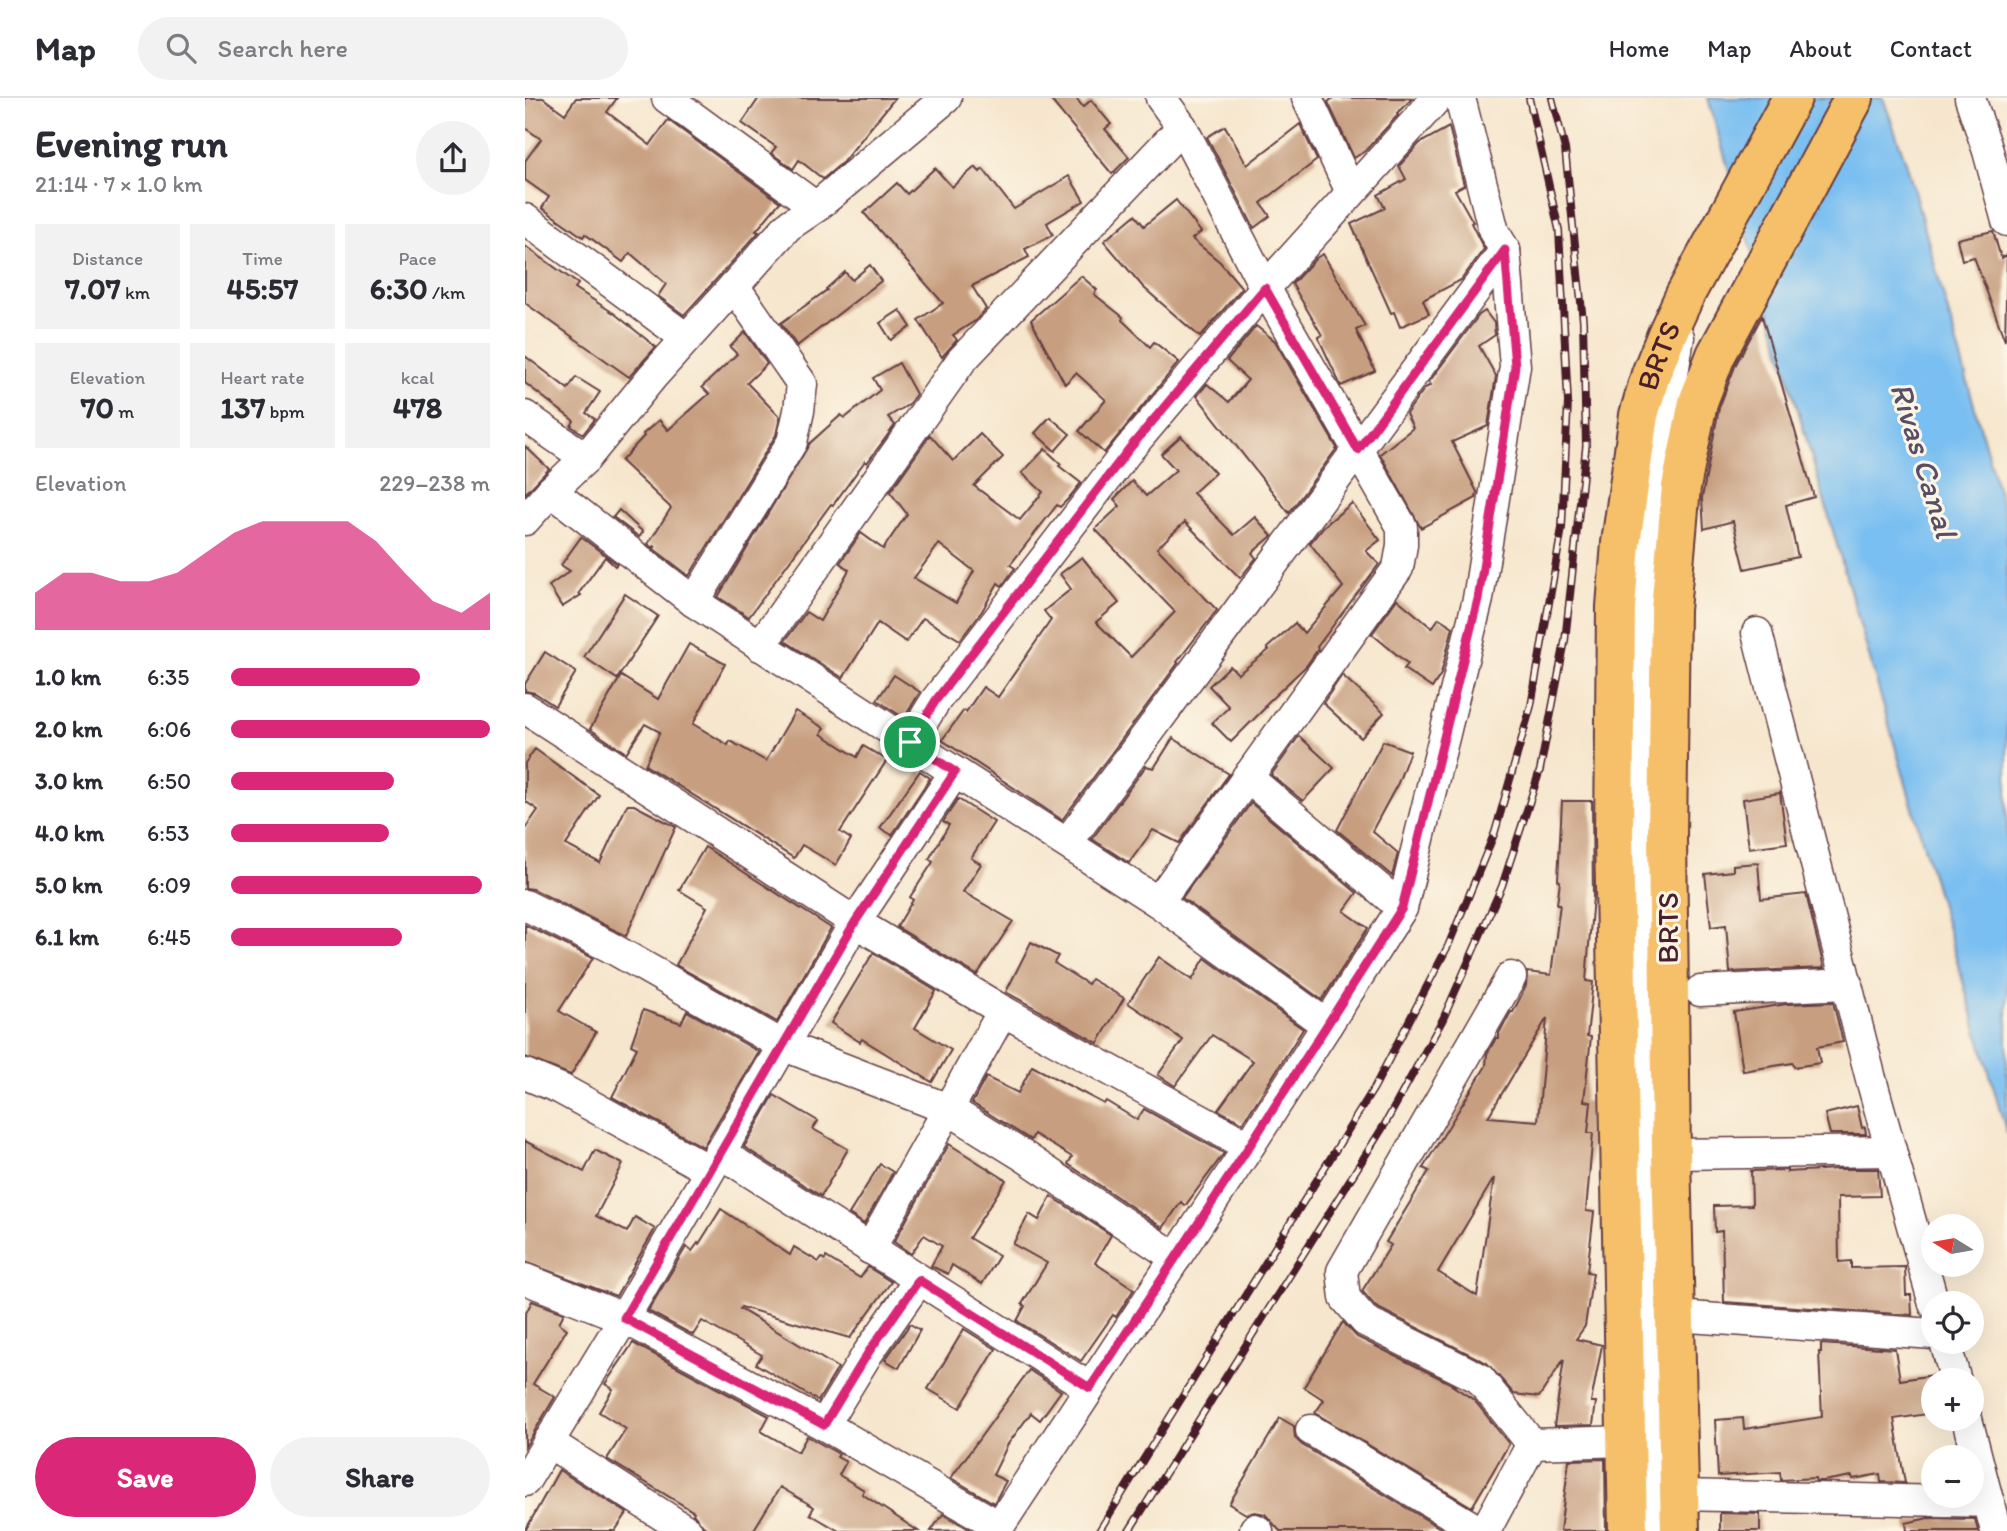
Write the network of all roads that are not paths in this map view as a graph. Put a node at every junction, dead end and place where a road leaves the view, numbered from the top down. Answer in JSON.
{"nodes":[{"id":1,"x":667,"y":98,"type":"edge"},
{"id":2,"x":1161,"y":98,"type":"edge"},
{"id":3,"x":1307,"y":98,"type":"edge"},
{"id":4,"x":1437,"y":98,"type":"edge"},
{"id":5,"x":1460,"y":98,"type":"edge"},
{"id":6,"x":1793,"y":98,"type":"edge"},
{"id":7,"x":1854,"y":98,"type":"edge"},
{"id":8,"x":1970,"y":98,"type":"edge"},
{"id":9,"x":936,"y":101,"type":"edge"},
{"id":10,"x":1182,"y":127,"type":"junction"},
{"id":11,"x":1998,"y":153,"type":"edge"},
{"id":12,"x":1351,"y":192,"type":"junction"},
{"id":13,"x":816,"y":207,"type":"junction"},
{"id":14,"x":525,"y":219,"type":"edge"},
{"id":15,"x":2007,"y":221,"type":"edge"},
{"id":16,"x":1505,"y":250,"type":"junction"},
{"id":17,"x":1705,"y":258,"type":"junction"},
{"id":18,"x":734,"y":286,"type":"junction"},
{"id":19,"x":1265,"y":288,"type":"junction"},
{"id":20,"x":1728,"y":333,"type":"junction"},
{"id":21,"x":686,"y":338,"type":"junction"},
{"id":22,"x":525,"y":416,"type":"edge"},
{"id":23,"x":1666,"y":421,"type":"junction"},
{"id":24,"x":1358,"y":450,"type":"junction"},
{"id":25,"x":586,"y":458,"type":"junction"},
{"id":26,"x":551,"y":491,"type":"junction"},
{"id":27,"x":525,"y":520,"type":"edge"},
{"id":28,"x":694,"y":602,"type":"junction"},
{"id":29,"x":1757,"y":633,"type":"dead end"},
{"id":30,"x":760,"y":646,"type":"junction"},
{"id":31,"x":1629,"y":672,"type":"junction"},
{"id":32,"x":525,"y":708,"type":"edge"},
{"id":33,"x":910,"y":742,"type":"junction"},
{"id":34,"x":955,"y":772,"type":"junction"},
{"id":35,"x":1247,"y":777,"type":"junction"},
{"id":36,"x":1067,"y":843,"type":"junction"},
{"id":37,"x":1158,"y":902,"type":"junction"},
{"id":38,"x":525,"y":905,"type":"edge"},
{"id":39,"x":1402,"y":908,"type":"junction"},
{"id":40,"x":855,"y":922,"type":"junction"},
{"id":41,"x":1511,"y":977,"type":"dead end"},
{"id":42,"x":1847,"y":984,"type":"junction"},
{"id":43,"x":1700,"y":991,"type":"dead end"},
{"id":44,"x":1003,"y":1011,"type":"junction"},
{"id":45,"x":1327,"y":1025,"type":"junction"},
{"id":46,"x":782,"y":1045,"type":"junction"},
{"id":47,"x":525,"y":1074,"type":"edge"},
{"id":48,"x":948,"y":1109,"type":"junction"},
{"id":49,"x":1248,"y":1146,"type":"junction"},
{"id":50,"x":1891,"y":1151,"type":"junction"},
{"id":51,"x":1671,"y":1154,"type":"junction"},
{"id":52,"x":714,"y":1161,"type":"junction"},
{"id":53,"x":870,"y":1249,"type":"junction"},
{"id":54,"x":1176,"y":1258,"type":"junction"},
{"id":55,"x":525,"y":1279,"type":"edge"},
{"id":56,"x":919,"y":1280,"type":"junction"},
{"id":57,"x":1930,"y":1291,"type":"edge"},
{"id":58,"x":1675,"y":1316,"type":"junction"},
{"id":59,"x":624,"y":1318,"type":"junction"},
{"id":60,"x":1921,"y":1333,"type":"edge"},
{"id":61,"x":1090,"y":1388,"type":"junction"},
{"id":62,"x":824,"y":1425,"type":"junction"},
{"id":63,"x":1311,"y":1430,"type":"dead end"},
{"id":64,"x":1970,"y":1431,"type":"edge"},
{"id":65,"x":1627,"y":1441,"type":"junction"},
{"id":66,"x":1532,"y":1444,"type":"junction"},
{"id":67,"x":533,"y":1463,"type":"edge"},
{"id":68,"x":1989,"y":1502,"type":"junction"},
{"id":69,"x":1680,"y":1513,"type":"edge"},
{"id":70,"x":997,"y":1529,"type":"edge"},
{"id":71,"x":687,"y":1531,"type":"edge"},
{"id":72,"x":1479,"y":1531,"type":"edge"},
{"id":73,"x":1485,"y":1531,"type":"edge"},
{"id":74,"x":1628,"y":1531,"type":"edge"},
{"id":75,"x":1654,"y":1531,"type":"edge"},
{"id":76,"x":1996,"y":1531,"type":"edge"}],
"edges":[{"from":1,"to":13,"type":"street"},
{"from":2,"to":10,"type":"street"},
{"from":3,"to":12,"type":"street"},
{"from":4,"to":12,"type":"street"},
{"from":5,"to":16,"type":"street"},
{"from":6,"to":17,"type":"main road","name":"BRTS"},
{"from":7,"to":20,"type":"main road","name":"BRTS"},
{"from":8,"to":11,"type":"street"},
{"from":9,"to":13,"type":"street"},
{"from":10,"to":19,"type":"street"},
{"from":10,"to":30,"type":"street"},
{"from":11,"to":15,"type":"street"},
{"from":12,"to":19,"type":"street"},
{"from":13,"to":18,"type":"street"},
{"from":14,"to":21,"type":"street"},
{"from":16,"to":24,"type":"street"},
{"from":16,"to":39,"type":"street"},
{"from":17,"to":23,"type":"street","name":"BRTS"},
{"from":17,"to":31,"type":"main road","name":"BRTS"},
{"from":18,"to":21,"type":"street"},
{"from":18,"to":28,"type":"street"},
{"from":19,"to":24,"type":"street"},
{"from":19,"to":33,"type":"street"},
{"from":20,"to":23,"type":"street","name":"BRTS"},
{"from":20,"to":51,"type":"main road","name":"BRTS"},
{"from":21,"to":25,"type":"street"},
{"from":22,"to":25,"type":"street"},
{"from":23,"to":31,"type":"street","name":"BRTS"},
{"from":24,"to":35,"type":"street"},
{"from":24,"to":36,"type":"street"},
{"from":25,"to":26,"type":"street"},
{"from":26,"to":27,"type":"street"},
{"from":26,"to":28,"type":"street"},
{"from":28,"to":30,"type":"street"},
{"from":29,"to":42,"type":"street"},
{"from":30,"to":33,"type":"street"},
{"from":31,"to":65,"type":"main road"},
{"from":31,"to":75,"type":"street"},
{"from":32,"to":40,"type":"street"},
{"from":33,"to":34,"type":"street"},
{"from":34,"to":36,"type":"street"},
{"from":34,"to":40,"type":"street"},
{"from":35,"to":37,"type":"street"},
{"from":35,"to":39,"type":"street"},
{"from":36,"to":37,"type":"street"},
{"from":37,"to":45,"type":"street"},
{"from":38,"to":46,"type":"street"},
{"from":39,"to":45,"type":"street"},
{"from":40,"to":44,"type":"street"},
{"from":40,"to":46,"type":"street"},
{"from":41,"to":66,"type":"street"},
{"from":42,"to":43,"type":"street"},
{"from":42,"to":50,"type":"street"},
{"from":44,"to":48,"type":"street"},
{"from":44,"to":49,"type":"street"},
{"from":45,"to":49,"type":"street"},
{"from":46,"to":48,"type":"street"},
{"from":46,"to":52,"type":"street"},
{"from":47,"to":52,"type":"street"},
{"from":48,"to":53,"type":"street"},
{"from":48,"to":54,"type":"street"},
{"from":49,"to":54,"type":"street"},
{"from":50,"to":51,"type":"street"},
{"from":50,"to":57,"type":"street"},
{"from":51,"to":58,"type":"main road","name":"BRTS"},
{"from":52,"to":53,"type":"street"},
{"from":52,"to":59,"type":"street"},
{"from":53,"to":56,"type":"street"},
{"from":54,"to":61,"type":"street"},
{"from":55,"to":59,"type":"street"},
{"from":56,"to":61,"type":"street"},
{"from":56,"to":62,"type":"street"},
{"from":58,"to":60,"type":"street"},
{"from":58,"to":69,"type":"main road","name":"BRTS"},
{"from":59,"to":62,"type":"street"},
{"from":59,"to":67,"type":"street"},
{"from":61,"to":70,"type":"street"},
{"from":62,"to":70,"type":"street"},
{"from":63,"to":72,"type":"street"},
{"from":64,"to":68,"type":"street"},
{"from":65,"to":66,"type":"street"},
{"from":65,"to":74,"type":"main road"},
{"from":66,"to":73,"type":"street"},
{"from":67,"to":71,"type":"street"},
{"from":68,"to":69,"type":"street"},
{"from":68,"to":76,"type":"street"}]}
